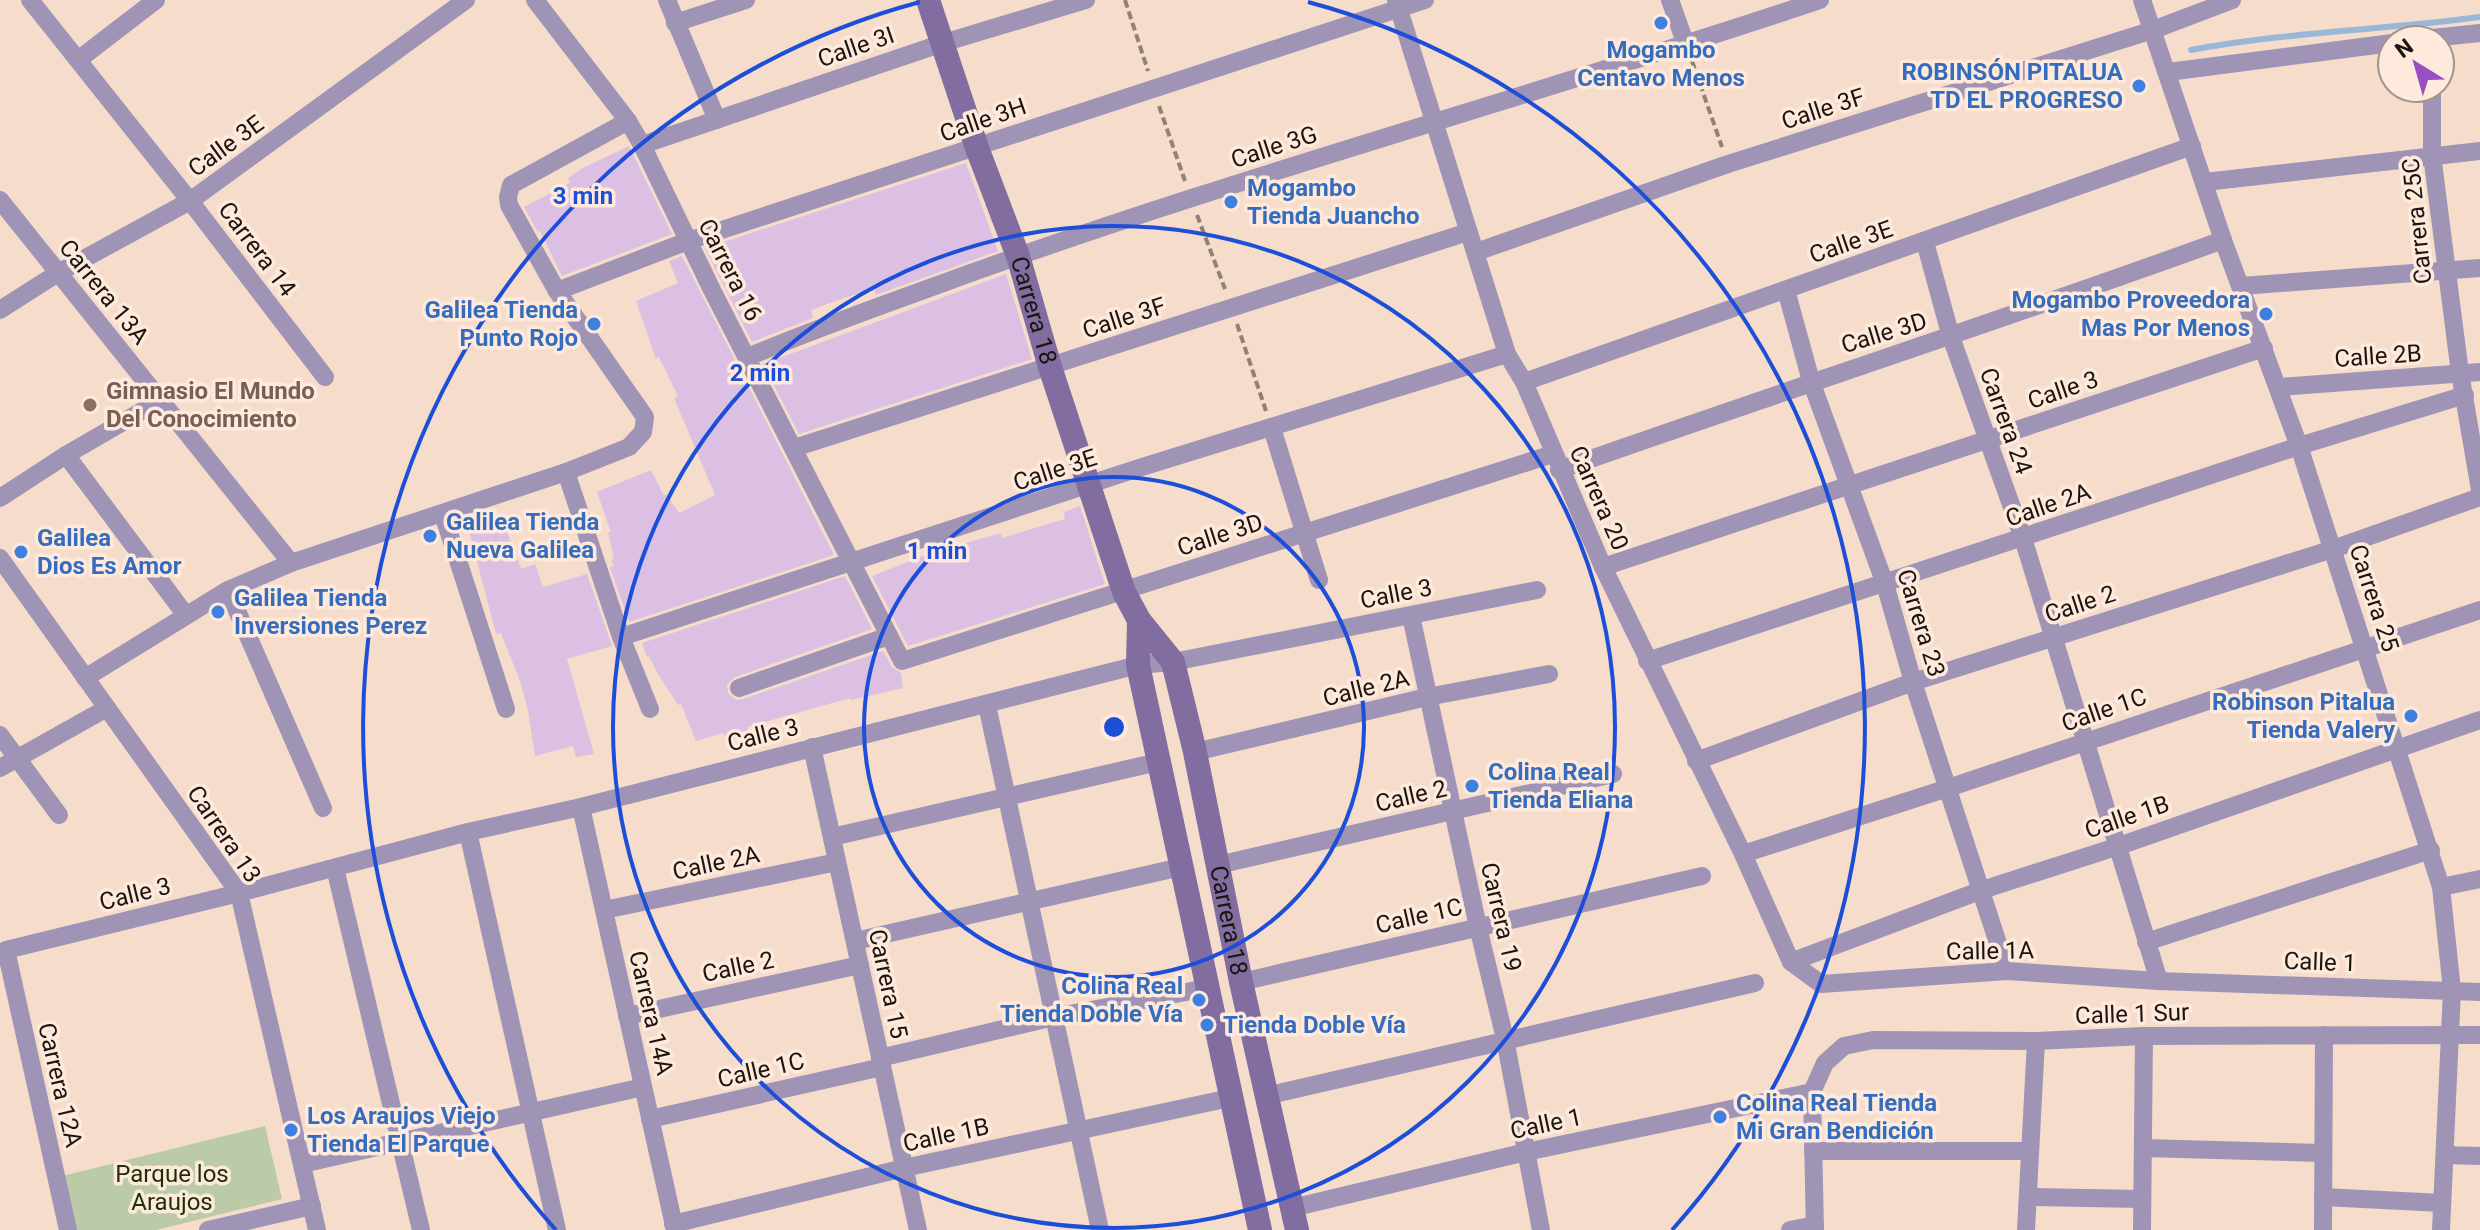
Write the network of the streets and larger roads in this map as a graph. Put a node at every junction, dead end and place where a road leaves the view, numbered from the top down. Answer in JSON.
{"nodes":[{"id":1,"x":30,"y":0,"type":"edge"},
{"id":2,"x":156,"y":0,"type":"edge"},
{"id":3,"x":466,"y":0,"type":"edge"},
{"id":4,"x":535,"y":0,"type":"edge"},
{"id":5,"x":667,"y":0,"type":"edge"},
{"id":6,"x":746,"y":0,"type":"edge"},
{"id":7,"x":928,"y":0,"type":"edge"},
{"id":8,"x":1086,"y":0,"type":"edge"},
{"id":9,"x":1425,"y":0,"type":"edge"},
{"id":10,"x":1670,"y":0,"type":"edge"},
{"id":11,"x":1820,"y":0,"type":"edge"},
{"id":12,"x":2142,"y":0,"type":"edge"},
{"id":13,"x":2232,"y":0,"type":"edge"},
{"id":14,"x":1398,"y":4,"type":"edge"},
{"id":15,"x":675,"y":23,"type":"junction"},
{"id":16,"x":2153,"y":30,"type":"junction"},
{"id":17,"x":2480,"y":33,"type":"edge"},
{"id":18,"x":2456,"y":36,"type":"edge"},
{"id":19,"x":943,"y":43,"type":"junction"},
{"id":20,"x":1686,"y":45,"type":"junction"},
{"id":21,"x":2376,"y":45,"type":"edge"},
{"id":22,"x":78,"y":60,"type":"junction"},
{"id":23,"x":2168,"y":72,"type":"junction"},
{"id":24,"x":2432,"y":104,"type":"edge"},
{"id":25,"x":717,"y":120,"type":"junction"},
{"id":26,"x":1436,"y":120,"type":"junction"},
{"id":27,"x":628,"y":121,"type":"junction"},
{"id":28,"x":642,"y":145,"type":"junction"},
{"id":29,"x":2192,"y":146,"type":"junction"},
{"id":30,"x":977,"y":148,"type":"junction"},
{"id":31,"x":2480,"y":151,"type":"edge"},
{"id":32,"x":2432,"y":155,"type":"junction"},
{"id":33,"x":2205,"y":182,"type":"junction"},
{"id":34,"x":0,"y":200,"type":"edge"},
{"id":35,"x":190,"y":201,"type":"junction"},
{"id":36,"x":1468,"y":232,"type":"junction"},
{"id":37,"x":2223,"y":240,"type":"junction"},
{"id":38,"x":688,"y":241,"type":"junction"},
{"id":39,"x":1925,"y":242,"type":"junction"},
{"id":40,"x":1476,"y":252,"type":"junction"},
{"id":41,"x":1018,"y":256,"type":"junction"},
{"id":42,"x":2480,"y":268,"type":"edge"},
{"id":43,"x":2446,"y":272,"type":"junction"},
{"id":44,"x":58,"y":273,"type":"junction"},
{"id":45,"x":2241,"y":286,"type":"junction"},
{"id":46,"x":1786,"y":290,"type":"junction"},
{"id":47,"x":557,"y":291,"type":"junction"},
{"id":48,"x":0,"y":310,"type":"edge"},
{"id":49,"x":1951,"y":337,"type":"junction"},
{"id":50,"x":2264,"y":348,"type":"junction"},
{"id":51,"x":1507,"y":354,"type":"junction"},
{"id":52,"x":748,"y":357,"type":"junction"},
{"id":53,"x":1050,"y":367,"type":"junction"},
{"id":54,"x":2480,"y":372,"type":"edge"},
{"id":55,"x":2460,"y":373,"type":"junction"},
{"id":56,"x":325,"y":377,"type":"dead end"},
{"id":57,"x":1811,"y":381,"type":"junction"},
{"id":58,"x":1524,"y":382,"type":"junction"},
{"id":59,"x":2279,"y":387,"type":"junction"},
{"id":60,"x":2465,"y":395,"type":"junction"},
{"id":61,"x":161,"y":400,"type":"junction"},
{"id":62,"x":1272,"y":428,"type":"junction"},
{"id":63,"x":1988,"y":441,"type":"junction"},
{"id":64,"x":2299,"y":446,"type":"junction"},
{"id":65,"x":794,"y":448,"type":"junction"},
{"id":66,"x":66,"y":455,"type":"junction"},
{"id":67,"x":1556,"y":462,"type":"junction"},
{"id":68,"x":566,"y":472,"type":"junction"},
{"id":69,"x":1089,"y":485,"type":"junction"},
{"id":70,"x":1849,"y":486,"type":"junction"},
{"id":71,"x":2480,"y":490,"type":"edge"},
{"id":72,"x":2480,"y":497,"type":"edge"},
{"id":73,"x":0,"y":498,"type":"edge"},
{"id":74,"x":443,"y":514,"type":"junction"},
{"id":75,"x":1303,"y":534,"type":"junction"},
{"id":76,"x":2023,"y":538,"type":"junction"},
{"id":77,"x":2333,"y":549,"type":"junction"},
{"id":78,"x":0,"y":558,"type":"edge"},
{"id":79,"x":853,"y":562,"type":"junction"},
{"id":80,"x":291,"y":563,"type":"junction"},
{"id":81,"x":1603,"y":567,"type":"junction"},
{"id":82,"x":1319,"y":580,"type":"dead end"},
{"id":83,"x":1885,"y":584,"type":"junction"},
{"id":84,"x":228,"y":590,"type":"junction"},
{"id":85,"x":1537,"y":590,"type":"dead end"},
{"id":86,"x":1124,"y":592,"type":"junction"},
{"id":87,"x":2480,"y":610,"type":"edge"},
{"id":88,"x":185,"y":614,"type":"junction"},
{"id":89,"x":1411,"y":616,"type":"junction"},
{"id":90,"x":1139,"y":620,"type":"junction"},
{"id":91,"x":889,"y":636,"type":"junction"},
{"id":92,"x":621,"y":637,"type":"junction"},
{"id":93,"x":2052,"y":639,"type":"junction"},
{"id":94,"x":2364,"y":647,"type":"junction"},
{"id":95,"x":902,"y":661,"type":"joint"},
{"id":96,"x":1647,"y":661,"type":"junction"},
{"id":97,"x":1173,"y":662,"type":"junction"},
{"id":98,"x":1138,"y":665,"type":"junction"},
{"id":99,"x":1549,"y":674,"type":"dead end"},
{"id":100,"x":85,"y":678,"type":"junction"},
{"id":101,"x":1913,"y":682,"type":"junction"},
{"id":102,"x":739,"y":688,"type":"dead end"},
{"id":103,"x":1427,"y":697,"type":"junction"},
{"id":104,"x":987,"y":705,"type":"junction"},
{"id":105,"x":107,"y":708,"type":"junction"},
{"id":106,"x":506,"y":709,"type":"dead end"},
{"id":107,"x":650,"y":709,"type":"dead end"},
{"id":108,"x":2480,"y":720,"type":"edge"},
{"id":109,"x":0,"y":735,"type":"edge"},
{"id":110,"x":2084,"y":742,"type":"junction"},
{"id":111,"x":812,"y":747,"type":"junction"},
{"id":112,"x":2397,"y":750,"type":"junction"},
{"id":113,"x":1195,"y":752,"type":"junction"},
{"id":114,"x":1696,"y":761,"type":"junction"},
{"id":115,"x":1158,"y":762,"type":"junction"},
{"id":116,"x":8,"y":763,"type":"edge"},
{"id":117,"x":1613,"y":774,"type":"dead end"},
{"id":118,"x":1948,"y":788,"type":"junction"},
{"id":119,"x":1007,"y":796,"type":"junction"},
{"id":120,"x":581,"y":807,"type":"junction"},
{"id":121,"x":323,"y":808,"type":"dead end"},
{"id":122,"x":1454,"y":811,"type":"junction"},
{"id":123,"x":59,"y":815,"type":"dead end"},
{"id":124,"x":468,"y":832,"type":"junction"},
{"id":125,"x":832,"y":837,"type":"junction"},
{"id":126,"x":2116,"y":847,"type":"junction"},
{"id":127,"x":2431,"y":850,"type":"junction"},
{"id":128,"x":1743,"y":854,"type":"junction"},
{"id":129,"x":837,"y":862,"type":"junction"},
{"id":130,"x":1218,"y":865,"type":"junction"},
{"id":131,"x":1181,"y":867,"type":"junction"},
{"id":132,"x":335,"y":868,"type":"junction"},
{"id":133,"x":1702,"y":876,"type":"dead end"},
{"id":134,"x":2480,"y":879,"type":"edge"},
{"id":135,"x":2441,"y":887,"type":"junction"},
{"id":136,"x":1982,"y":890,"type":"junction"},
{"id":137,"x":239,"y":893,"type":"junction"},
{"id":138,"x":1030,"y":903,"type":"junction"},
{"id":139,"x":604,"y":910,"type":"junction"},
{"id":140,"x":1229,"y":916,"type":"junction"},
{"id":141,"x":1193,"y":923,"type":"junction"},
{"id":142,"x":1478,"y":927,"type":"junction"},
{"id":143,"x":855,"y":941,"type":"junction"},
{"id":144,"x":2146,"y":942,"type":"junction"},
{"id":145,"x":6,"y":950,"type":"joint"},
{"id":146,"x":1791,"y":962,"type":"junction"},
{"id":147,"x":860,"y":965,"type":"junction"},
{"id":148,"x":2007,"y":971,"type":"junction"},
{"id":149,"x":2159,"y":981,"type":"junction"},
{"id":150,"x":1241,"y":982,"type":"junction"},
{"id":151,"x":1755,"y":983,"type":"dead end"},
{"id":152,"x":1821,"y":984,"type":"joint"},
{"id":153,"x":1207,"y":988,"type":"junction"},
{"id":154,"x":2480,"y":992,"type":"edge"},
{"id":155,"x":2452,"y":995,"type":"junction"},
{"id":156,"x":627,"y":1016,"type":"junction"},
{"id":157,"x":1054,"y":1017,"type":"junction"},
{"id":158,"x":2450,"y":1028,"type":"junction"},
{"id":159,"x":2324,"y":1035,"type":"junction"},
{"id":160,"x":2480,"y":1035,"type":"edge"},
{"id":161,"x":2144,"y":1036,"type":"junction"},
{"id":162,"x":1505,"y":1039,"type":"junction"},
{"id":163,"x":2036,"y":1041,"type":"junction"},
{"id":164,"x":881,"y":1063,"type":"junction"},
{"id":165,"x":643,"y":1087,"type":"junction"},
{"id":166,"x":1812,"y":1092,"type":"junction"},
{"id":167,"x":1266,"y":1096,"type":"junction"},
{"id":168,"x":1230,"y":1098,"type":"junction"},
{"id":169,"x":530,"y":1112,"type":"junction"},
{"id":170,"x":650,"y":1119,"type":"junction"},
{"id":171,"x":1079,"y":1132,"type":"junction"},
{"id":172,"x":400,"y":1141,"type":"junction"},
{"id":173,"x":2143,"y":1148,"type":"junction"},
{"id":174,"x":1813,"y":1151,"type":"junction"},
{"id":175,"x":2030,"y":1151,"type":"junction"},
{"id":176,"x":1526,"y":1152,"type":"junction"},
{"id":177,"x":2323,"y":1153,"type":"junction"},
{"id":178,"x":2445,"y":1155,"type":"junction"},
{"id":179,"x":2480,"y":1156,"type":"edge"},
{"id":180,"x":302,"y":1164,"type":"junction"},
{"id":181,"x":904,"y":1168,"type":"junction"},
{"id":182,"x":2028,"y":1197,"type":"junction"},
{"id":183,"x":2323,"y":1197,"type":"junction"},
{"id":184,"x":2142,"y":1199,"type":"junction"},
{"id":185,"x":2442,"y":1203,"type":"junction"},
{"id":186,"x":312,"y":1206,"type":"junction"},
{"id":187,"x":1294,"y":1219,"type":"edge"},
{"id":188,"x":674,"y":1227,"type":"edge"},
{"id":189,"x":1815,"y":1228,"type":"edge"},
{"id":190,"x":68,"y":1230,"type":"edge"},
{"id":191,"x":208,"y":1230,"type":"edge"},
{"id":192,"x":317,"y":1230,"type":"edge"},
{"id":193,"x":421,"y":1230,"type":"edge"},
{"id":194,"x":557,"y":1230,"type":"edge"},
{"id":195,"x":918,"y":1230,"type":"edge"},
{"id":196,"x":1100,"y":1230,"type":"edge"},
{"id":197,"x":1260,"y":1230,"type":"edge"},
{"id":198,"x":1541,"y":1230,"type":"edge"},
{"id":199,"x":1790,"y":1230,"type":"edge"},
{"id":200,"x":2026,"y":1230,"type":"edge"},
{"id":201,"x":2142,"y":1230,"type":"edge"},
{"id":202,"x":2323,"y":1230,"type":"edge"},
{"id":203,"x":2441,"y":1230,"type":"edge"}],
"edges":[{"from":1,"to":22,"type":"street","name":"Carrera 14"},
{"from":2,"to":22,"type":"street"},
{"from":3,"to":35,"type":"street","name":"Calle 3E"},
{"from":4,"to":27,"type":"street","name":"Carrera 16"},
{"from":5,"to":15,"type":"street"},
{"from":6,"to":15,"type":"street"},
{"from":7,"to":19,"type":"street","name":"Carrera 18"},
{"from":8,"to":19,"type":"street","name":"Calle 3I"},
{"from":9,"to":14,"type":"street","name":"Calle 3H"},
{"from":10,"to":20,"type":"street"},
{"from":11,"to":20,"type":"street","name":"Calle 3G"},
{"from":12,"to":16,"type":"street","name":"Carrera 25"},
{"from":13,"to":16,"type":"street","name":"Calle 3F"},
{"from":14,"to":26,"type":"street","name":"Carrera 20"},
{"from":14,"to":30,"type":"street","name":"Calle 3H"},
{"from":15,"to":25,"type":"street"},
{"from":16,"to":23,"type":"street","name":"Carrera 25"},
{"from":16,"to":40,"type":"street","name":"Calle 3F"},
{"from":17,"to":18,"type":"street"},
{"from":19,"to":25,"type":"street","name":"Calle 3I"},
{"from":19,"to":30,"type":"street","name":"Carrera 18"},
{"from":20,"to":26,"type":"street","name":"Calle 3G"},
{"from":21,"to":23,"type":"street"},
{"from":22,"to":35,"type":"street","name":"Carrera 14"},
{"from":23,"to":29,"type":"street","name":"Carrera 25"},
{"from":24,"to":32,"type":"street","name":"Carrera 25C"},
{"from":25,"to":28,"type":"street","name":"Calle 3I"},
{"from":26,"to":36,"type":"street","name":"Carrera 20"},
{"from":26,"to":41,"type":"street","name":"Calle 3G"},
{"from":27,"to":28,"type":"street","name":"Carrera 16"},
{"from":27,"to":47,"type":"street"},
{"from":28,"to":38,"type":"street","name":"Carrera 16"},
{"from":29,"to":33,"type":"street","name":"Carrera 25"},
{"from":29,"to":39,"type":"street","name":"Calle 3E"},
{"from":30,"to":38,"type":"street","name":"Calle 3H"},
{"from":30,"to":41,"type":"street","name":"Carrera 18"},
{"from":31,"to":32,"type":"street"},
{"from":32,"to":33,"type":"street"},
{"from":32,"to":43,"type":"street","name":"Carrera 25C"},
{"from":33,"to":37,"type":"street","name":"Carrera 25"},
{"from":34,"to":44,"type":"street","name":"Carrera 13A"},
{"from":35,"to":44,"type":"street","name":"Calle 3E"},
{"from":35,"to":56,"type":"street","name":"Carrera 14"},
{"from":36,"to":40,"type":"street","name":"Carrera 20"},
{"from":36,"to":53,"type":"street","name":"Calle 3F"},
{"from":37,"to":45,"type":"street","name":"Carrera 25"},
{"from":37,"to":49,"type":"street","name":"Calle 3D"},
{"from":38,"to":47,"type":"street","name":"Calle 3H"},
{"from":38,"to":52,"type":"street","name":"Carrera 16"},
{"from":39,"to":46,"type":"street","name":"Calle 3E"},
{"from":39,"to":49,"type":"street","name":"Carrera 24"},
{"from":40,"to":51,"type":"street","name":"Carrera 20"},
{"from":41,"to":52,"type":"street","name":"Calle 3G"},
{"from":41,"to":53,"type":"street","name":"Carrera 18"},
{"from":42,"to":43,"type":"street"},
{"from":43,"to":45,"type":"street"},
{"from":43,"to":55,"type":"street","name":"Carrera 25C"},
{"from":44,"to":48,"type":"street","name":"Calle 3E"},
{"from":44,"to":61,"type":"street","name":"Carrera 13A"},
{"from":45,"to":50,"type":"street","name":"Carrera 25"},
{"from":46,"to":57,"type":"street","name":"Carrera 23"},
{"from":46,"to":58,"type":"street","name":"Calle 3E"},
{"from":47,"to":68,"type":"street"},
{"from":49,"to":57,"type":"street","name":"Calle 3D"},
{"from":49,"to":63,"type":"street","name":"Carrera 24"},
{"from":50,"to":59,"type":"street","name":"Carrera 25"},
{"from":50,"to":63,"type":"street","name":"Calle 3"},
{"from":51,"to":58,"type":"street","name":"Carrera 20"},
{"from":51,"to":62,"type":"street","name":"Calle 3E"},
{"from":52,"to":65,"type":"street","name":"Carrera 16"},
{"from":53,"to":65,"type":"street","name":"Calle 3F"},
{"from":53,"to":69,"type":"street","name":"Carrera 18"},
{"from":54,"to":55,"type":"street","name":"Calle 2B"},
{"from":55,"to":59,"type":"street","name":"Calle 2B"},
{"from":55,"to":60,"type":"street","name":"Carrera 25C"},
{"from":57,"to":67,"type":"street","name":"Calle 3D"},
{"from":57,"to":70,"type":"street","name":"Carrera 23"},
{"from":58,"to":67,"type":"street","name":"Carrera 20"},
{"from":59,"to":64,"type":"street","name":"Carrera 25"},
{"from":60,"to":64,"type":"street","name":"Calle 2A"},
{"from":60,"to":71,"type":"street","name":"Carrera 25C"},
{"from":61,"to":66,"type":"street"},
{"from":61,"to":80,"type":"street","name":"Carrera 13A"},
{"from":62,"to":69,"type":"street","name":"Calle 3E"},
{"from":62,"to":75,"type":"street"},
{"from":63,"to":70,"type":"street","name":"Calle 3"},
{"from":63,"to":76,"type":"street","name":"Carrera 24"},
{"from":64,"to":76,"type":"street","name":"Calle 2A"},
{"from":64,"to":77,"type":"street","name":"Carrera 25"},
{"from":65,"to":79,"type":"street","name":"Carrera 16"},
{"from":66,"to":73,"type":"street"},
{"from":66,"to":88,"type":"street"},
{"from":67,"to":75,"type":"street","name":"Calle 3D"},
{"from":67,"to":81,"type":"street","name":"Carrera 20"},
{"from":68,"to":74,"type":"street"},
{"from":68,"to":92,"type":"street"},
{"from":69,"to":79,"type":"street","name":"Calle 3E"},
{"from":69,"to":86,"type":"street","name":"Carrera 18"},
{"from":70,"to":81,"type":"street","name":"Calle 3"},
{"from":70,"to":83,"type":"street","name":"Carrera 23"},
{"from":72,"to":77,"type":"street","name":"Calle 2"},
{"from":74,"to":80,"type":"street"},
{"from":74,"to":106,"type":"street"},
{"from":75,"to":82,"type":"street"},
{"from":75,"to":86,"type":"street","name":"Calle 3D"},
{"from":76,"to":83,"type":"street","name":"Calle 2A"},
{"from":76,"to":93,"type":"street","name":"Carrera 24"},
{"from":77,"to":93,"type":"street","name":"Calle 2"},
{"from":77,"to":94,"type":"street","name":"Carrera 25"},
{"from":78,"to":100,"type":"street","name":"Carrera 13"},
{"from":79,"to":91,"type":"street","name":"Carrera 16"},
{"from":79,"to":92,"type":"street","name":"Calle 3E"},
{"from":80,"to":84,"type":"street"},
{"from":81,"to":96,"type":"street","name":"Carrera 20"},
{"from":83,"to":96,"type":"street","name":"Calle 2A"},
{"from":83,"to":101,"type":"street","name":"Carrera 23"},
{"from":84,"to":88,"type":"street"},
{"from":84,"to":121,"type":"street"},
{"from":85,"to":89,"type":"street","name":"Calle 3"},
{"from":86,"to":90,"type":"street","name":"Carrera 18"},
{"from":86,"to":95,"type":"street","name":"Calle 3D"},
{"from":87,"to":94,"type":"street","name":"Calle 1C"},
{"from":88,"to":100,"type":"street"},
{"from":89,"to":97,"type":"street","name":"Calle 3"},
{"from":89,"to":103,"type":"street","name":"Carrera 19"},
{"from":90,"to":97,"type":"street","name":"Carrera 18"},
{"from":90,"to":98,"type":"street","name":"Carrera 18"},
{"from":91,"to":95,"type":"street","name":"Carrera 16"},
{"from":91,"to":102,"type":"street"},
{"from":92,"to":107,"type":"street"},
{"from":93,"to":101,"type":"street","name":"Calle 2"},
{"from":93,"to":110,"type":"street","name":"Carrera 24"},
{"from":94,"to":110,"type":"street","name":"Calle 1C"},
{"from":94,"to":112,"type":"street","name":"Carrera 25"},
{"from":96,"to":114,"type":"street","name":"Carrera 20"},
{"from":97,"to":98,"type":"street","name":"Calle 3"},
{"from":97,"to":113,"type":"street","name":"Carrera 18"},
{"from":98,"to":104,"type":"street","name":"Calle 3"},
{"from":98,"to":115,"type":"street","name":"Carrera 18"},
{"from":99,"to":103,"type":"street","name":"Calle 2A"},
{"from":100,"to":105,"type":"street","name":"Carrera 13"},
{"from":101,"to":114,"type":"street","name":"Calle 2"},
{"from":101,"to":118,"type":"street","name":"Carrera 23"},
{"from":103,"to":113,"type":"street","name":"Calle 2A"},
{"from":103,"to":122,"type":"street","name":"Carrera 19"},
{"from":104,"to":111,"type":"street","name":"Calle 3"},
{"from":104,"to":119,"type":"street"},
{"from":105,"to":116,"type":"street"},
{"from":105,"to":137,"type":"street","name":"Carrera 13"},
{"from":108,"to":112,"type":"street","name":"Calle 1B"},
{"from":109,"to":116,"type":"street"},
{"from":110,"to":118,"type":"street","name":"Calle 1C"},
{"from":110,"to":126,"type":"street","name":"Carrera 24"},
{"from":111,"to":120,"type":"street","name":"Calle 3"},
{"from":111,"to":125,"type":"street","name":"Carrera 15"},
{"from":112,"to":126,"type":"street","name":"Calle 1B"},
{"from":112,"to":127,"type":"street","name":"Carrera 25"},
{"from":113,"to":130,"type":"street","name":"Carrera 18"},
{"from":114,"to":128,"type":"street","name":"Carrera 20"},
{"from":115,"to":119,"type":"street"},
{"from":115,"to":131,"type":"street","name":"Carrera 18"},
{"from":116,"to":123,"type":"street"},
{"from":117,"to":122,"type":"street","name":"Calle 2"},
{"from":118,"to":128,"type":"street","name":"Calle 1C"},
{"from":118,"to":136,"type":"street","name":"Carrera 23"},
{"from":119,"to":125,"type":"street"},
{"from":119,"to":138,"type":"street"},
{"from":120,"to":124,"type":"street","name":"Calle 3"},
{"from":120,"to":139,"type":"street","name":"Carrera 14A"},
{"from":122,"to":130,"type":"street","name":"Calle 2"},
{"from":122,"to":142,"type":"street","name":"Carrera 19"},
{"from":124,"to":132,"type":"street","name":"Calle 3"},
{"from":124,"to":169,"type":"street"},
{"from":125,"to":129,"type":"street","name":"Carrera 15"},
{"from":126,"to":136,"type":"street","name":"Calle 1B"},
{"from":126,"to":144,"type":"street","name":"Carrera 24"},
{"from":127,"to":135,"type":"street","name":"Carrera 25"},
{"from":127,"to":144,"type":"street"},
{"from":128,"to":146,"type":"street","name":"Carrera 20"},
{"from":129,"to":139,"type":"street","name":"Calle 2A"},
{"from":129,"to":143,"type":"street","name":"Carrera 15"},
{"from":130,"to":140,"type":"street","name":"Carrera 18"},
{"from":131,"to":138,"type":"street"},
{"from":131,"to":141,"type":"street","name":"Carrera 18"},
{"from":132,"to":137,"type":"street","name":"Calle 3"},
{"from":132,"to":172,"type":"street"},
{"from":133,"to":142,"type":"street","name":"Calle 1C"},
{"from":134,"to":135,"type":"street"},
{"from":135,"to":155,"type":"street","name":"Carrera 25"},
{"from":136,"to":146,"type":"street","name":"Calle 1B"},
{"from":136,"to":148,"type":"street","name":"Carrera 23"},
{"from":137,"to":145,"type":"street","name":"Calle 3"},
{"from":137,"to":180,"type":"street","name":"Carrera 13"},
{"from":138,"to":143,"type":"street"},
{"from":138,"to":157,"type":"street"},
{"from":139,"to":156,"type":"street","name":"Carrera 14A"},
{"from":140,"to":141,"type":"street"},
{"from":140,"to":150,"type":"street","name":"Carrera 18"},
{"from":141,"to":153,"type":"street","name":"Carrera 18"},
{"from":142,"to":150,"type":"street","name":"Calle 1C"},
{"from":142,"to":162,"type":"street","name":"Carrera 19"},
{"from":143,"to":147,"type":"street","name":"Carrera 15"},
{"from":144,"to":149,"type":"street","name":"Carrera 24"},
{"from":145,"to":190,"type":"street","name":"Carrera 12A"},
{"from":146,"to":152,"type":"street","name":"Carrera 20"},
{"from":147,"to":156,"type":"street","name":"Calle 2"},
{"from":147,"to":164,"type":"street","name":"Carrera 15"},
{"from":148,"to":149,"type":"street","name":"Calle 1A"},
{"from":148,"to":152,"type":"street","name":"Calle 1A"},
{"from":149,"to":155,"type":"street","name":"Calle 1"},
{"from":150,"to":167,"type":"street","name":"Carrera 18"},
{"from":151,"to":162,"type":"street"},
{"from":153,"to":157,"type":"street","name":"Calle 1C"},
{"from":153,"to":168,"type":"street","name":"Carrera 18"},
{"from":154,"to":155,"type":"street","name":"Calle 1"},
{"from":155,"to":158,"type":"street","name":"Carrera 25"},
{"from":156,"to":165,"type":"street","name":"Carrera 14A"},
{"from":157,"to":164,"type":"street","name":"Calle 1C"},
{"from":157,"to":171,"type":"street"},
{"from":158,"to":159,"type":"street","name":"Calle 1 Sur"},
{"from":158,"to":160,"type":"street","name":"Calle 1 Sur"},
{"from":158,"to":178,"type":"street","name":"Carrera 25"},
{"from":159,"to":161,"type":"street","name":"Calle 1 Sur"},
{"from":159,"to":177,"type":"street"},
{"from":161,"to":163,"type":"street","name":"Calle 1 Sur"},
{"from":161,"to":173,"type":"street"},
{"from":162,"to":167,"type":"street"},
{"from":162,"to":176,"type":"street","name":"Carrera 19"},
{"from":163,"to":166,"type":"street","name":"Calle 1 Sur"},
{"from":163,"to":175,"type":"street"},
{"from":164,"to":170,"type":"street","name":"Calle 1C"},
{"from":164,"to":181,"type":"street","name":"Carrera 15"},
{"from":165,"to":169,"type":"street"},
{"from":165,"to":170,"type":"street","name":"Carrera 14A"},
{"from":166,"to":174,"type":"street"},
{"from":166,"to":176,"type":"street","name":"Calle 1"},
{"from":167,"to":187,"type":"street","name":"Carrera 18"},
{"from":168,"to":171,"type":"street","name":"Calle 1B"},
{"from":168,"to":197,"type":"street","name":"Carrera 18"},
{"from":169,"to":172,"type":"street"},
{"from":169,"to":194,"type":"street"},
{"from":170,"to":188,"type":"street","name":"Carrera 14A"},
{"from":171,"to":181,"type":"street","name":"Calle 1B"},
{"from":171,"to":196,"type":"street"},
{"from":172,"to":180,"type":"street"},
{"from":172,"to":193,"type":"street"},
{"from":173,"to":177,"type":"street"},
{"from":173,"to":184,"type":"street"},
{"from":174,"to":175,"type":"street"},
{"from":174,"to":189,"type":"street"},
{"from":175,"to":182,"type":"street"},
{"from":176,"to":187,"type":"street","name":"Calle 1"},
{"from":176,"to":198,"type":"street","name":"Carrera 19"},
{"from":177,"to":183,"type":"street"},
{"from":178,"to":179,"type":"street"},
{"from":178,"to":185,"type":"street","name":"Carrera 25"},
{"from":180,"to":186,"type":"street","name":"Carrera 13"},
{"from":181,"to":188,"type":"street","name":"Calle 1B"},
{"from":181,"to":195,"type":"street","name":"Carrera 15"},
{"from":182,"to":184,"type":"street"},
{"from":182,"to":200,"type":"street"},
{"from":183,"to":185,"type":"street"},
{"from":183,"to":202,"type":"street"},
{"from":184,"to":201,"type":"street"},
{"from":185,"to":203,"type":"street","name":"Carrera 25"},
{"from":186,"to":191,"type":"street"},
{"from":186,"to":192,"type":"street","name":"Carrera 13"},
{"from":189,"to":199,"type":"street"}]}
